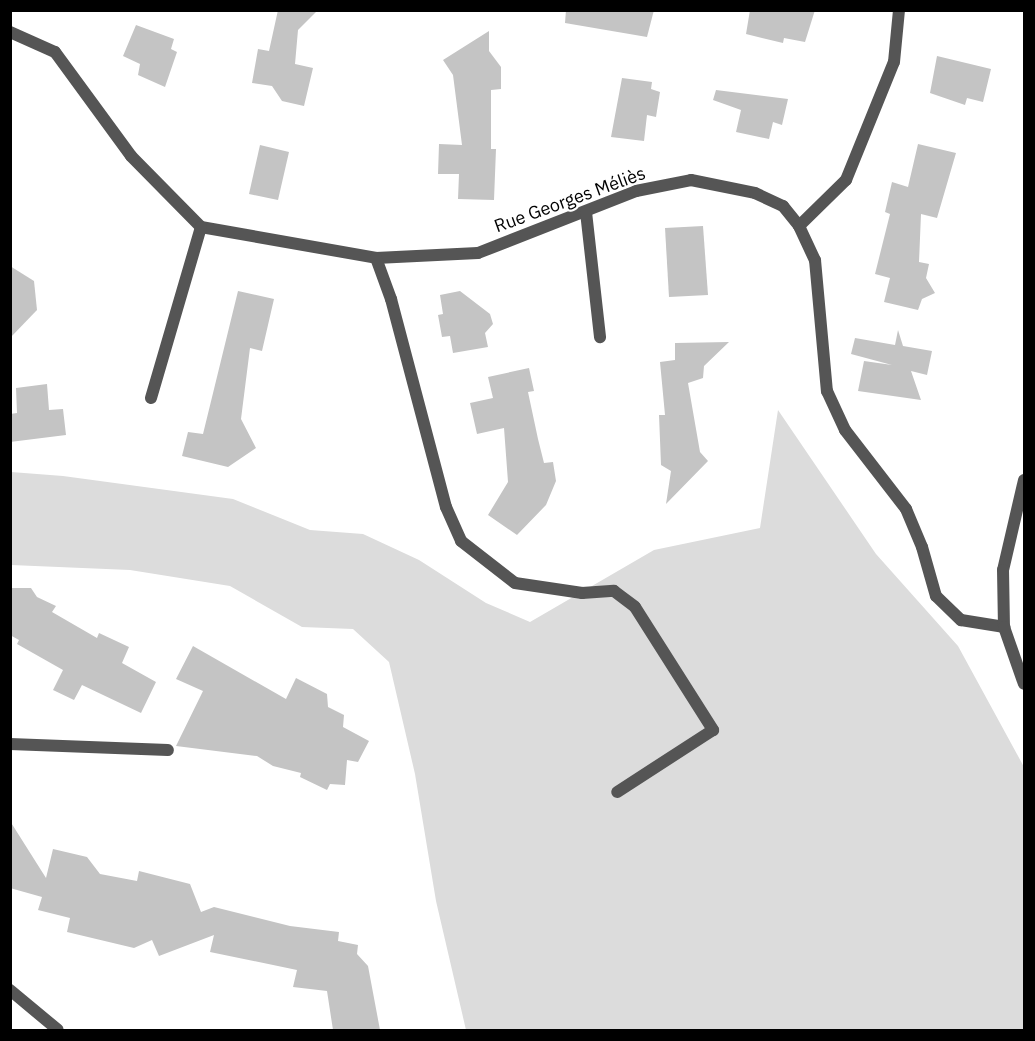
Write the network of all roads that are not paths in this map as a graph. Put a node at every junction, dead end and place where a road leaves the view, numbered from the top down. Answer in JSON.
{"nodes":[{"id":1,"x":899,"y":10,"type":"edge"},
{"id":2,"x":10,"y":32,"type":"edge"},
{"id":3,"x":586,"y":212,"type":"junction"},
{"id":4,"x":799,"y":226,"type":"junction"},
{"id":5,"x":201,"y":227,"type":"junction"},
{"id":6,"x":376,"y":258,"type":"junction"},
{"id":7,"x":600,"y":337,"type":"dead end"},
{"id":8,"x":151,"y":398,"type":"dead end"},
{"id":9,"x":1024,"y":480,"type":"edge"},
{"id":10,"x":1004,"y":627,"type":"junction"},
{"id":11,"x":1024,"y":684,"type":"edge"},
{"id":12,"x":10,"y":744,"type":"edge"},
{"id":13,"x":168,"y":750,"type":"dead end"},
{"id":14,"x":617,"y":792,"type":"dead end"},
{"id":15,"x":10,"y":990,"type":"edge"},
{"id":16,"x":57,"y":1030,"type":"edge"}],
"edges":[{"from":1,"to":4,"type":"street"},
{"from":2,"to":5,"type":"street"},
{"from":3,"to":4,"type":"street","name":"Rue Georges Méliès"},
{"from":3,"to":6,"type":"street","name":"Rue Georges Méliès"},
{"from":3,"to":7,"type":"street"},
{"from":4,"to":10,"type":"street","name":"Rue Georges Méliès"},
{"from":5,"to":6,"type":"street","name":"Rue Georges Méliès"},
{"from":5,"to":8,"type":"street"},
{"from":6,"to":14,"type":"street"},
{"from":9,"to":10,"type":"street"},
{"from":10,"to":11,"type":"street"},
{"from":12,"to":13,"type":"street"},
{"from":15,"to":16,"type":"street"}]}
